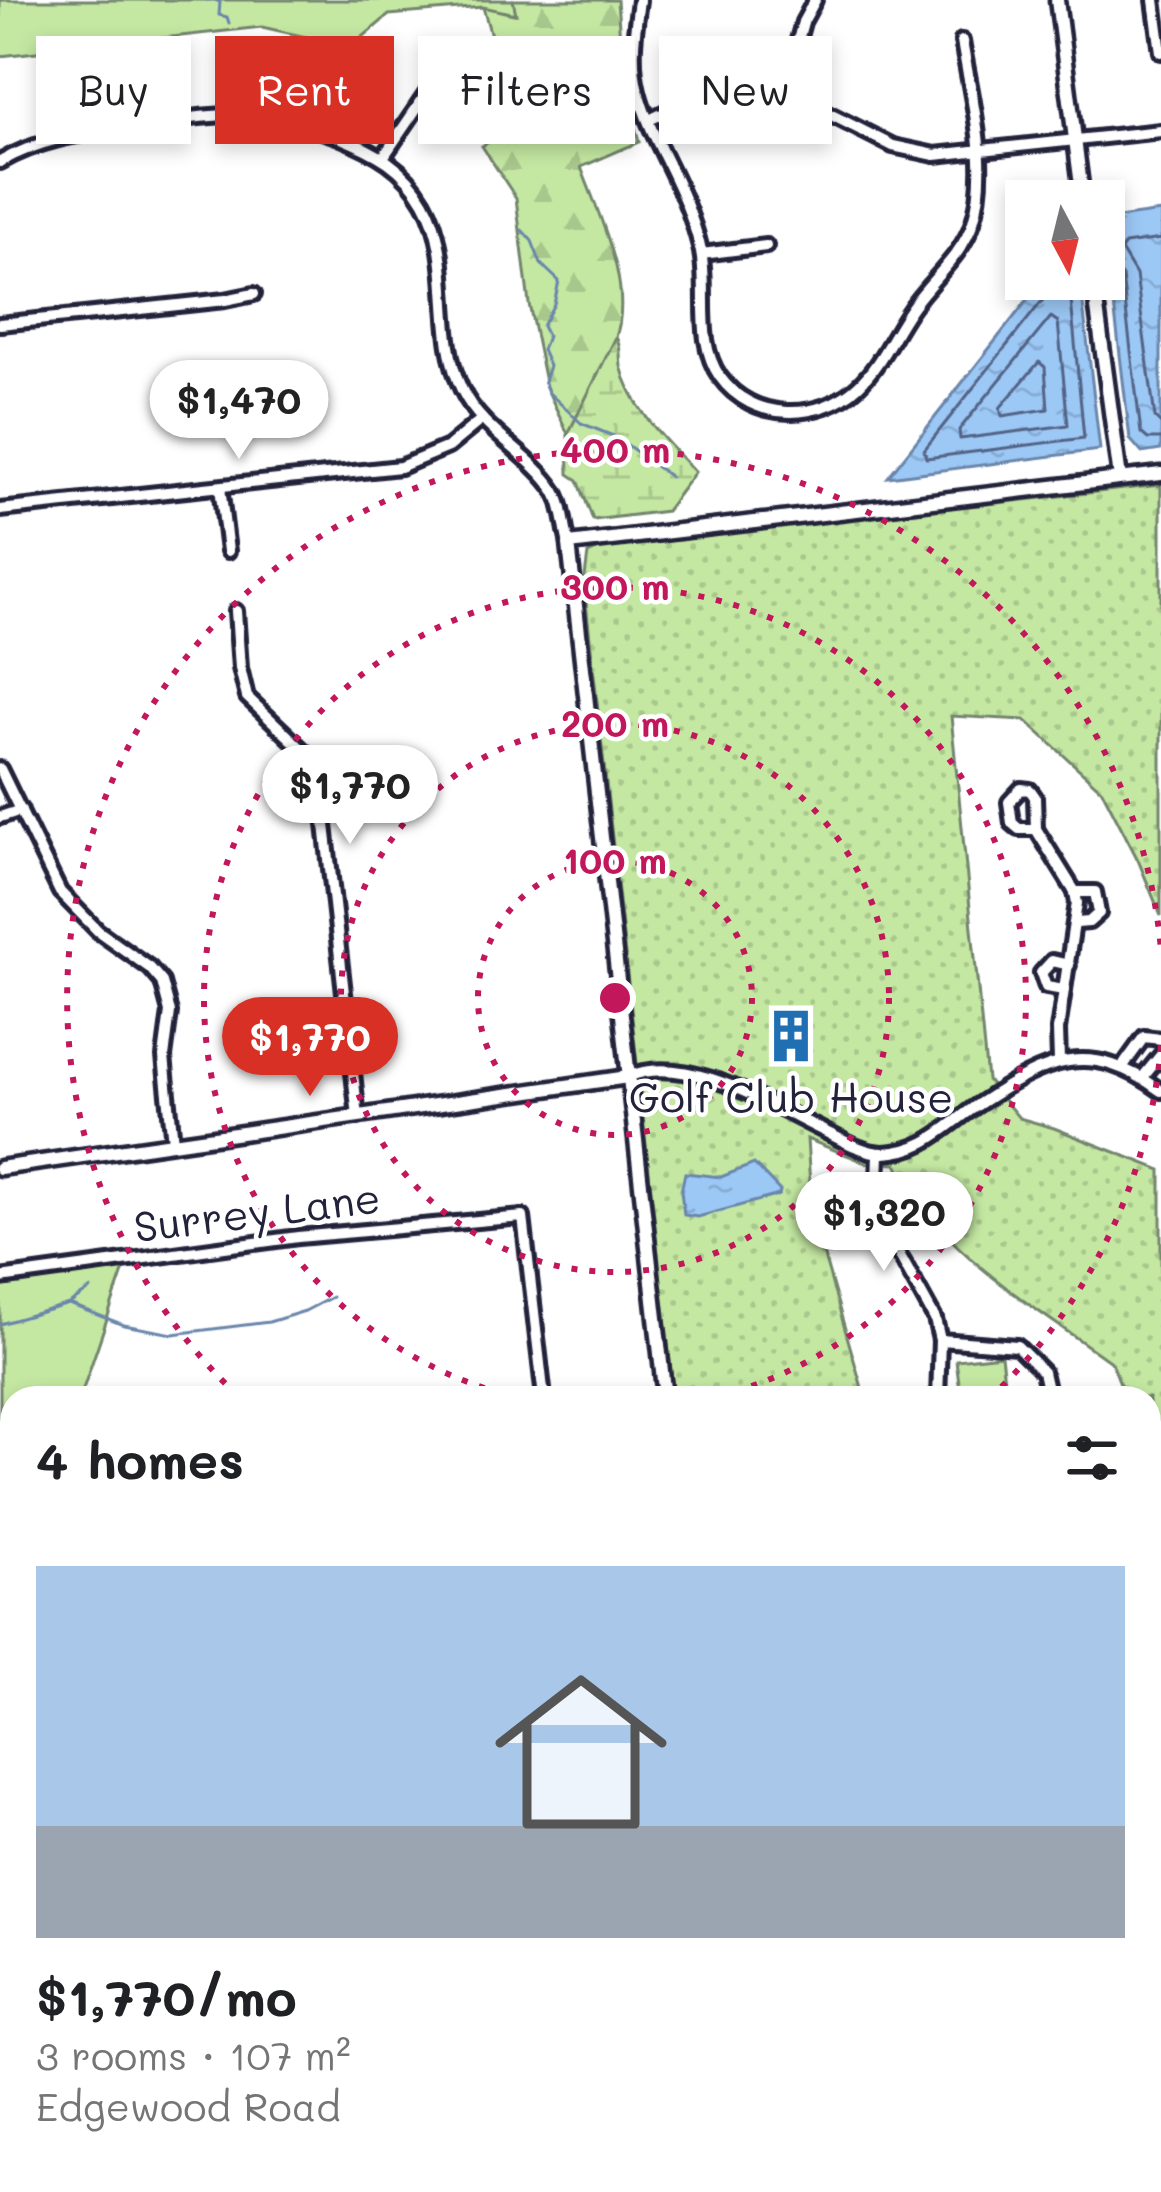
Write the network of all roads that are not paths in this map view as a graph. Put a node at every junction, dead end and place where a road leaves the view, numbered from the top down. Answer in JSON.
{"nodes":[{"id":1,"x":639,"y":0,"type":"edge"},
{"id":2,"x":815,"y":0,"type":"edge"},
{"id":3,"x":1057,"y":0,"type":"edge"},
{"id":4,"x":1154,"y":0,"type":"edge"},
{"id":5,"x":799,"y":36,"type":"edge"},
{"id":6,"x":962,"y":41,"type":"dead end"},
{"id":7,"x":1161,"y":52,"type":"edge"},
{"id":8,"x":418,"y":106,"type":"edge"},
{"id":9,"x":659,"y":115,"type":"edge"},
{"id":10,"x":832,"y":115,"type":"edge"},
{"id":11,"x":649,"y":120,"type":"junction"},
{"id":12,"x":1161,"y":131,"type":"edge"},
{"id":13,"x":1075,"y":140,"type":"junction"},
{"id":14,"x":979,"y":151,"type":"junction"},
{"id":15,"x":384,"y":156,"type":"junction"},
{"id":16,"x":0,"y":161,"type":"edge"},
{"id":17,"x":1080,"y":180,"type":"edge"},
{"id":18,"x":766,"y":245,"type":"dead end"},
{"id":19,"x":702,"y":254,"type":"junction"},
{"id":20,"x":254,"y":294,"type":"dead end"},
{"id":21,"x":1096,"y":300,"type":"edge"},
{"id":22,"x":0,"y":324,"type":"edge"},
{"id":23,"x":482,"y":418,"type":"junction"},
{"id":24,"x":1161,"y":474,"type":"edge"},
{"id":25,"x":1120,"y":478,"type":"junction"},
{"id":26,"x":220,"y":487,"type":"junction"},
{"id":27,"x":0,"y":509,"type":"edge"},
{"id":28,"x":569,"y":544,"type":"junction"},
{"id":29,"x":228,"y":551,"type":"dead end"},
{"id":30,"x":236,"y":611,"type":"dead end"},
{"id":31,"x":0,"y":770,"type":"edge"},
{"id":32,"x":21,"y":810,"type":"junction"},
{"id":33,"x":0,"y":817,"type":"edge"},
{"id":34,"x":1036,"y":829,"type":"dead end"},
{"id":35,"x":1075,"y":892,"type":"junction"},
{"id":36,"x":1077,"y":923,"type":"junction"},
{"id":37,"x":1069,"y":965,"type":"junction"},
{"id":38,"x":1064,"y":990,"type":"junction"},
{"id":39,"x":1161,"y":1040,"type":"edge"},
{"id":40,"x":1161,"y":1055,"type":"edge"},
{"id":41,"x":1059,"y":1061,"type":"junction"},
{"id":42,"x":1123,"y":1066,"type":"junction"},
{"id":43,"x":628,"y":1077,"type":"junction"},
{"id":44,"x":1143,"y":1078,"type":"junction"},
{"id":45,"x":1161,"y":1091,"type":"edge"},
{"id":46,"x":358,"y":1117,"type":"junction"},
{"id":47,"x":173,"y":1142,"type":"junction"},
{"id":48,"x":879,"y":1153,"type":"junction"},
{"id":49,"x":0,"y":1168,"type":"edge"},
{"id":50,"x":0,"y":1278,"type":"edge"},
{"id":51,"x":940,"y":1340,"type":"junction"},
{"id":52,"x":543,"y":1386,"type":"edge"},
{"id":53,"x":664,"y":1386,"type":"edge"},
{"id":54,"x":938,"y":1386,"type":"edge"},
{"id":55,"x":1046,"y":1386,"type":"edge"}],
"edges":[{"from":1,"to":11,"type":"street"},
{"from":2,"to":5,"type":"street"},
{"from":3,"to":13,"type":"street"},
{"from":4,"to":7,"type":"street"},
{"from":6,"to":14,"type":"street"},
{"from":8,"to":15,"type":"street"},
{"from":9,"to":11,"type":"street"},
{"from":10,"to":14,"type":"street"},
{"from":11,"to":19,"type":"street"},
{"from":12,"to":13,"type":"street"},
{"from":13,"to":14,"type":"street"},
{"from":13,"to":17,"type":"street"},
{"from":14,"to":19,"type":"street"},
{"from":15,"to":16,"type":"street"},
{"from":15,"to":23,"type":"street"},
{"from":18,"to":19,"type":"street"},
{"from":20,"to":22,"type":"street"},
{"from":21,"to":25,"type":"street"},
{"from":23,"to":26,"type":"street"},
{"from":23,"to":28,"type":"street"},
{"from":24,"to":25,"type":"street"},
{"from":25,"to":28,"type":"street"},
{"from":26,"to":27,"type":"street"},
{"from":26,"to":29,"type":"street"},
{"from":28,"to":43,"type":"street"},
{"from":30,"to":46,"type":"street"},
{"from":31,"to":32,"type":"street"},
{"from":32,"to":33,"type":"street"},
{"from":32,"to":47,"type":"street"},
{"from":34,"to":35,"type":"street"},
{"from":35,"to":36,"type":"street"},
{"from":35,"to":36,"type":"street"},
{"from":36,"to":37,"type":"street"},
{"from":37,"to":38,"type":"street"},
{"from":37,"to":38,"type":"street"},
{"from":38,"to":41,"type":"street"},
{"from":39,"to":42,"type":"street"},
{"from":40,"to":44,"type":"street"},
{"from":41,"to":42,"type":"street"},
{"from":41,"to":48,"type":"street"},
{"from":42,"to":44,"type":"street"},
{"from":43,"to":46,"type":"street"},
{"from":43,"to":48,"type":"street"},
{"from":43,"to":53,"type":"street"},
{"from":44,"to":45,"type":"street"},
{"from":46,"to":47,"type":"street"},
{"from":47,"to":49,"type":"street"},
{"from":48,"to":51,"type":"street"},
{"from":50,"to":52,"type":"street","name":"Surrey Lane"},
{"from":51,"to":54,"type":"street"},
{"from":51,"to":55,"type":"street"}]}
